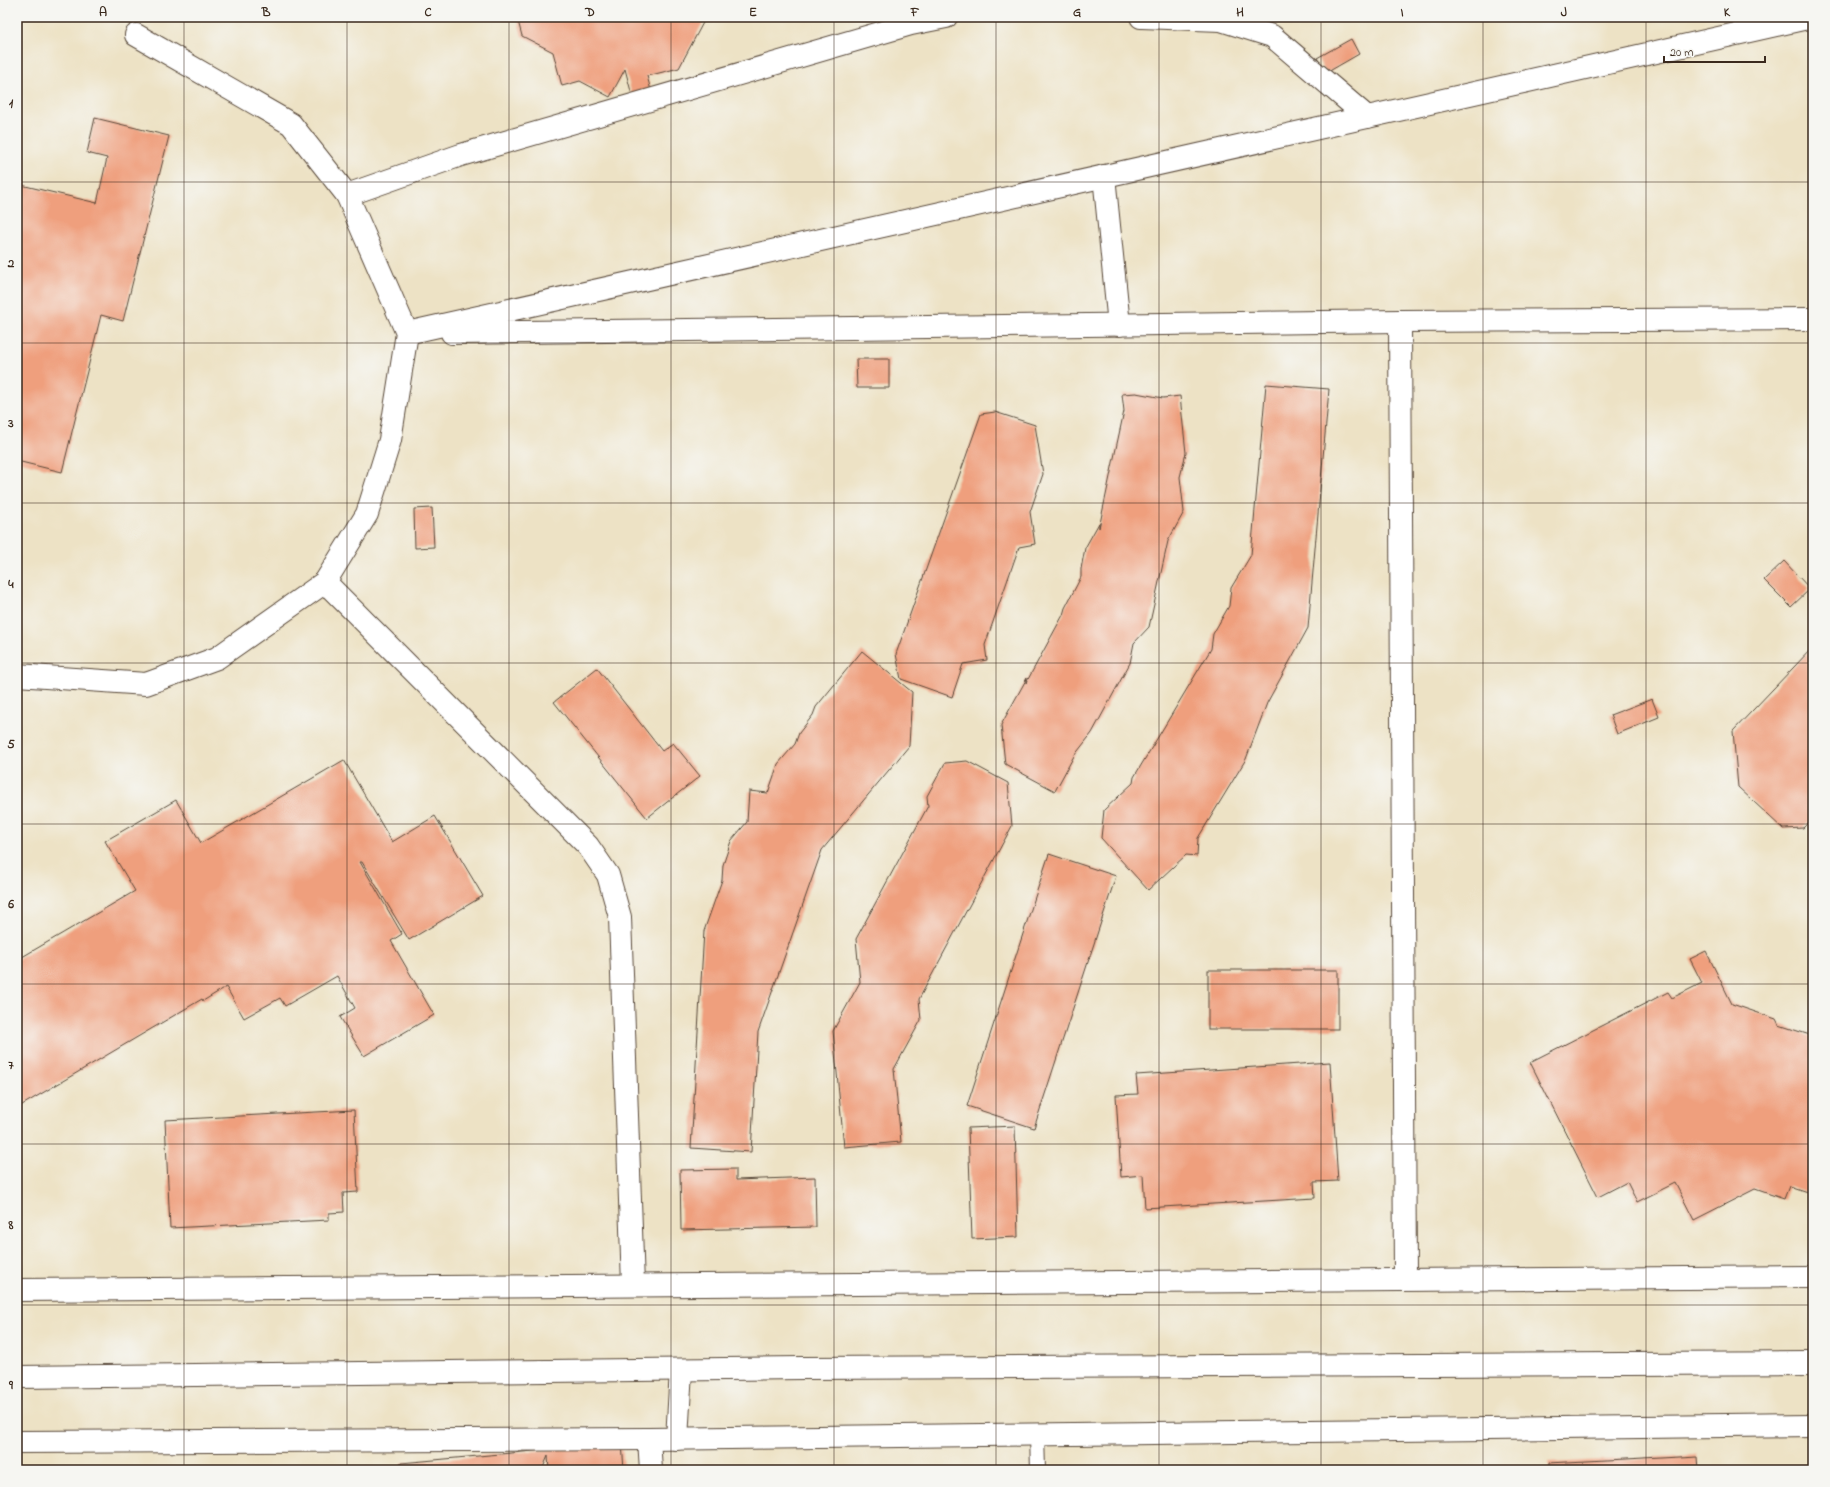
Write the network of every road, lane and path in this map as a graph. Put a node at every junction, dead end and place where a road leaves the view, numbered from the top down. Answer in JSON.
{"nodes":[{"id":1,"x":946,"y":17,"type":"edge"},
{"id":2,"x":1141,"y":17,"type":"edge"},
{"id":3,"x":1812,"y":17,"type":"edge"},
{"id":4,"x":136,"y":36,"type":"dead end"},
{"id":5,"x":1367,"y":117,"type":"junction"},
{"id":6,"x":1104,"y":176,"type":"junction"},
{"id":7,"x":347,"y":195,"type":"junction"},
{"id":8,"x":1813,"y":319,"type":"edge"},
{"id":9,"x":1400,"y":321,"type":"junction"},
{"id":10,"x":1118,"y":325,"type":"junction"},
{"id":11,"x":407,"y":334,"type":"junction"},
{"id":12,"x":324,"y":582,"type":"junction"},
{"id":13,"x":17,"y":675,"type":"edge"},
{"id":14,"x":1813,"y":1276,"type":"edge"},
{"id":15,"x":1405,"y":1280,"type":"junction"},
{"id":16,"x":633,"y":1285,"type":"junction"},
{"id":17,"x":17,"y":1290,"type":"edge"},
{"id":18,"x":1813,"y":1363,"type":"edge"},
{"id":19,"x":682,"y":1370,"type":"junction"},
{"id":20,"x":17,"y":1378,"type":"edge"},
{"id":21,"x":1813,"y":1425,"type":"edge"},
{"id":22,"x":1037,"y":1435,"type":"junction"},
{"id":23,"x":649,"y":1439,"type":"junction"},
{"id":24,"x":677,"y":1439,"type":"junction"},
{"id":25,"x":17,"y":1442,"type":"edge"},
{"id":26,"x":651,"y":1470,"type":"edge"},
{"id":27,"x":1038,"y":1470,"type":"edge"}],
"edges":[{"from":1,"to":7,"type":"street"},
{"from":2,"to":5,"type":"street"},
{"from":3,"to":5,"type":"street"},
{"from":4,"to":7,"type":"street"},
{"from":5,"to":6,"type":"street"},
{"from":6,"to":10,"type":"street"},
{"from":6,"to":11,"type":"street"},
{"from":7,"to":11,"type":"street"},
{"from":8,"to":9,"type":"street"},
{"from":9,"to":10,"type":"street"},
{"from":9,"to":15,"type":"street"},
{"from":10,"to":11,"type":"street"},
{"from":11,"to":12,"type":"street"},
{"from":12,"to":13,"type":"street"},
{"from":12,"to":16,"type":"street"},
{"from":14,"to":15,"type":"street"},
{"from":15,"to":16,"type":"street"},
{"from":16,"to":17,"type":"street"},
{"from":18,"to":19,"type":"street"},
{"from":19,"to":20,"type":"street"},
{"from":19,"to":24,"type":"street"},
{"from":21,"to":22,"type":"street"},
{"from":22,"to":24,"type":"street"},
{"from":22,"to":27,"type":"lane"},
{"from":23,"to":24,"type":"street"},
{"from":23,"to":25,"type":"street"},
{"from":23,"to":26,"type":"street"}]}
